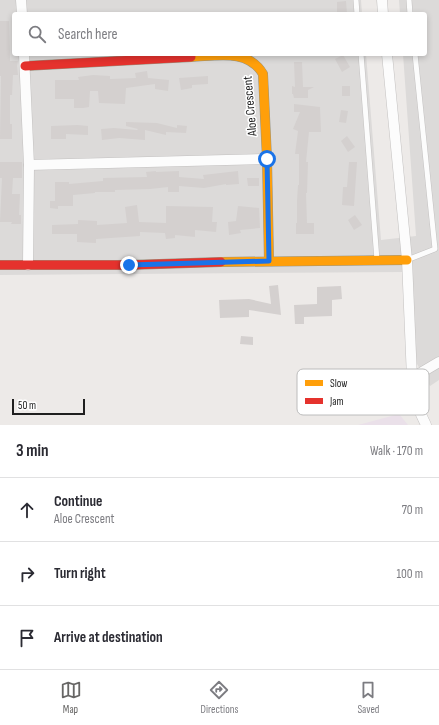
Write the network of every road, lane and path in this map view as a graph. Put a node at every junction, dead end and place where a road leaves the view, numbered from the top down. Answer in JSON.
{"nodes":[{"id":1,"x":21,"y":0,"type":"edge"},
{"id":2,"x":356,"y":0,"type":"edge"},
{"id":3,"x":382,"y":0,"type":"edge"},
{"id":4,"x":409,"y":0,"type":"edge"},
{"id":5,"x":22,"y":12,"type":"edge"},
{"id":6,"x":357,"y":12,"type":"edge"},
{"id":7,"x":383,"y":12,"type":"edge"},
{"id":8,"x":410,"y":12,"type":"edge"},
{"id":9,"x":24,"y":56,"type":"edge"},
{"id":10,"x":360,"y":56,"type":"edge"},
{"id":11,"x":387,"y":56,"type":"edge"},
{"id":12,"x":415,"y":56,"type":"edge"},
{"id":13,"x":25,"y":66,"type":"junction"},
{"id":14,"x":267,"y":159,"type":"junction"},
{"id":15,"x":28,"y":165,"type":"junction"},
{"id":16,"x":407,"y":260,"type":"junction"},
{"id":17,"x":269,"y":261,"type":"junction"},
{"id":18,"x":377,"y":261,"type":"junction"},
{"id":19,"x":28,"y":264,"type":"junction"},
{"id":20,"x":0,"y":265,"type":"edge"},
{"id":21,"x":439,"y":362,"type":"edge"},
{"id":22,"x":412,"y":369,"type":"edge"},
{"id":23,"x":427,"y":369,"type":"edge"},
{"id":24,"x":421,"y":415,"type":"edge"},
{"id":25,"x":426,"y":425,"type":"edge"}],
"edges":[{"from":1,"to":5,"type":"street"},
{"from":2,"to":6,"type":"lane"},
{"from":3,"to":7,"type":"street"},
{"from":4,"to":8,"type":"lane"},
{"from":9,"to":13,"type":"street"},
{"from":10,"to":18,"type":"lane"},
{"from":11,"to":16,"type":"street"},
{"from":12,"to":16,"type":"lane"},
{"from":13,"to":14,"type":"street","name":"Aloe Crescent"},
{"from":13,"to":15,"type":"street"},
{"from":14,"to":15,"type":"street"},
{"from":14,"to":17,"type":"street","name":"Aloe Crescent"},
{"from":15,"to":19,"type":"street"},
{"from":16,"to":18,"type":"street"},
{"from":16,"to":22,"type":"street"},
{"from":17,"to":18,"type":"street"},
{"from":17,"to":19,"type":"street"},
{"from":19,"to":20,"type":"street"},
{"from":21,"to":23,"type":"street"},
{"from":24,"to":25,"type":"street"}]}
